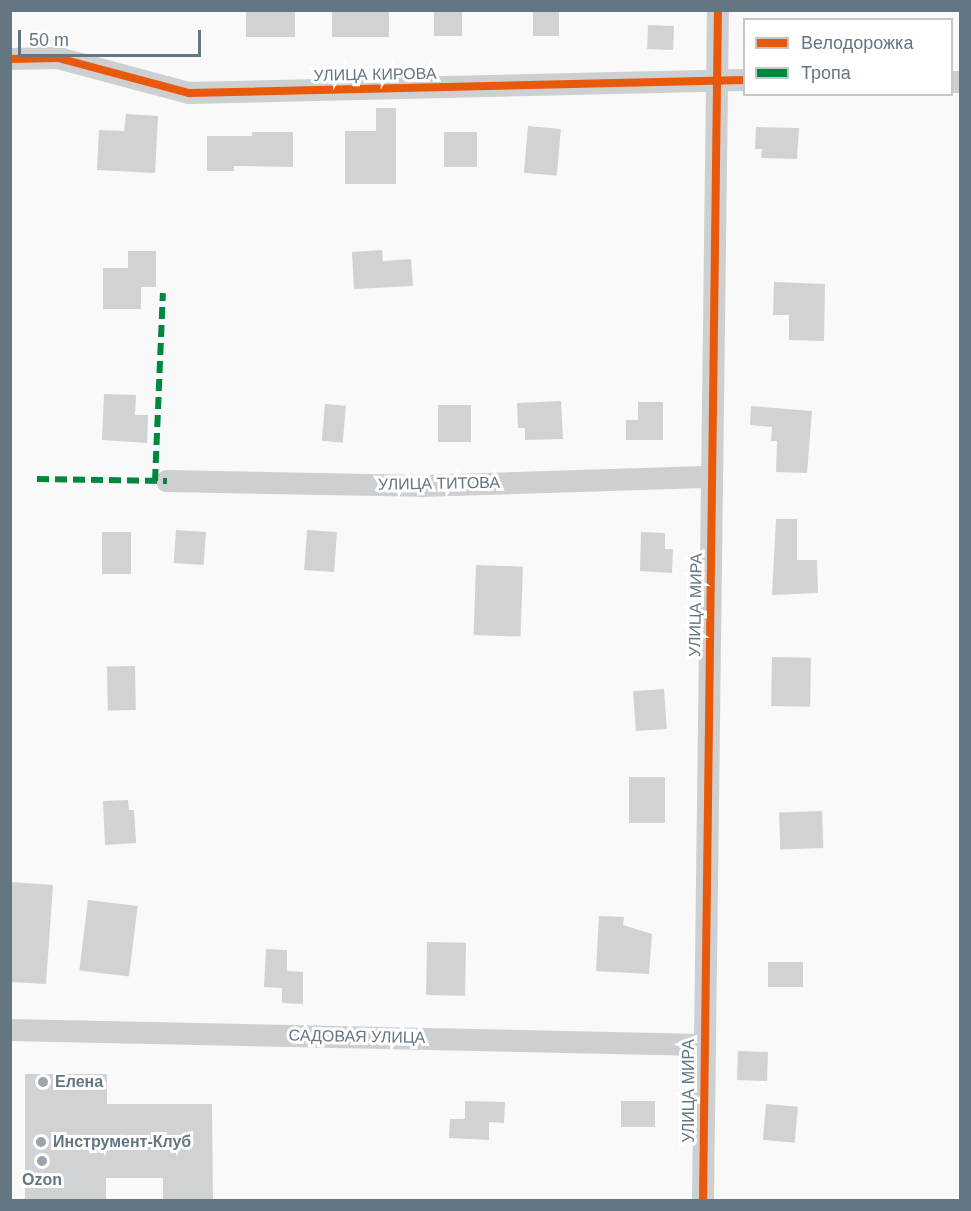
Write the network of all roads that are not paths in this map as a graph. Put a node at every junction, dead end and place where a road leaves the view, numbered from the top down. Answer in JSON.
{"nodes":[{"id":1,"x":718,"y":10,"type":"edge"},
{"id":2,"x":10,"y":59,"type":"edge"},
{"id":3,"x":718,"y":80,"type":"junction"},
{"id":4,"x":743,"y":80,"type":"edge"},
{"id":5,"x":712,"y":477,"type":"junction"},
{"id":6,"x":167,"y":481,"type":"dead end"},
{"id":7,"x":10,"y":1030,"type":"edge"},
{"id":8,"x":703,"y":1045,"type":"junction"},
{"id":9,"x":703,"y":1200,"type":"edge"}],
"edges":[{"from":1,"to":3,"type":"street","name":"УЛИЦА МИРА"},
{"from":2,"to":3,"type":"street","name":"УЛИЦА КИРОВА"},
{"from":3,"to":4,"type":"street","name":"УЛИЦА КИРОВА"},
{"from":3,"to":5,"type":"street","name":"УЛИЦА МИРА"},
{"from":5,"to":6,"type":"street","name":"УЛИЦА ТИТОВА"},
{"from":5,"to":8,"type":"street","name":"УЛИЦА МИРА"},
{"from":7,"to":8,"type":"street","name":"САДОВАЯ УЛИЦА"},
{"from":8,"to":9,"type":"street","name":"УЛИЦА МИРА"}]}
